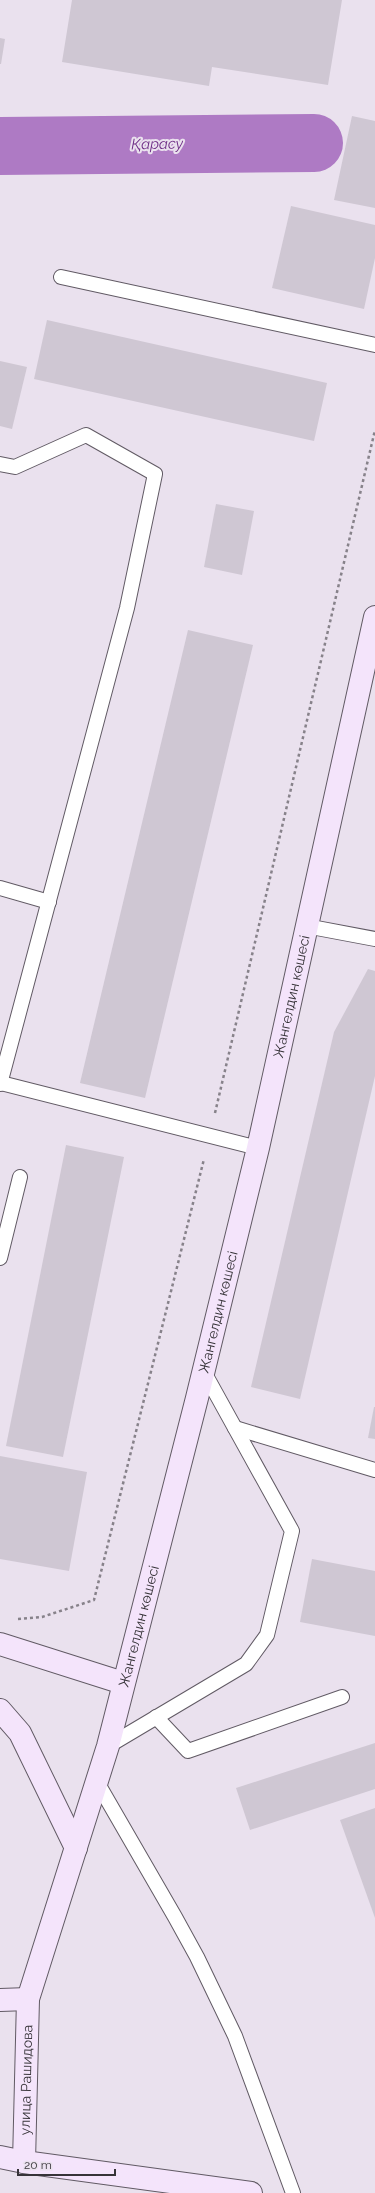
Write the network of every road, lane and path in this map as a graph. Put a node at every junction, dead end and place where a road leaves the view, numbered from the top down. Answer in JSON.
{"nodes":[{"id":1,"x":61,"y":277,"type":"dead end"},
{"id":2,"x":375,"y":345,"type":"edge"},
{"id":3,"x":375,"y":430,"type":"edge"},
{"id":4,"x":0,"y":464,"type":"edge"},
{"id":5,"x":375,"y":617,"type":"edge"},
{"id":6,"x":0,"y":888,"type":"edge"},
{"id":7,"x":49,"y":902,"type":"junction"},
{"id":8,"x":306,"y":926,"type":"junction"},
{"id":9,"x":375,"y":939,"type":"edge"},
{"id":10,"x":1,"y":1084,"type":"edge"},
{"id":11,"x":210,"y":1135,"type":"junction"},
{"id":12,"x":258,"y":1148,"type":"junction"},
{"id":13,"x":20,"y":1177,"type":"dead end"},
{"id":14,"x":0,"y":1258,"type":"edge"},
{"id":15,"x":204,"y":1372,"type":"junction"},
{"id":16,"x":235,"y":1428,"type":"junction"},
{"id":17,"x":375,"y":1470,"type":"edge"},
{"id":18,"x":14,"y":1619,"type":"dead end"},
{"id":19,"x":0,"y":1644,"type":"edge"},
{"id":20,"x":123,"y":1683,"type":"junction"},
{"id":21,"x":342,"y":1697,"type":"dead end"},
{"id":22,"x":0,"y":1710,"type":"edge"},
{"id":23,"x":156,"y":1717,"type":"junction"},
{"id":24,"x":108,"y":1746,"type":"junction"},
{"id":25,"x":97,"y":1782,"type":"junction"},
{"id":26,"x":76,"y":1848,"type":"junction"},
{"id":27,"x":28,"y":1998,"type":"junction"},
{"id":28,"x":0,"y":2000,"type":"edge"},
{"id":29,"x":0,"y":2157,"type":"edge"},
{"id":30,"x":24,"y":2162,"type":"junction"},
{"id":31,"x":251,"y":2193,"type":"edge"},
{"id":32,"x":292,"y":2193,"type":"edge"}],
"edges":[{"from":1,"to":2,"type":"lane"},
{"from":3,"to":11,"type":"path"},
{"from":4,"to":7,"type":"lane"},
{"from":5,"to":8,"type":"main road","name":"Жангелдин көшесі"},
{"from":6,"to":7,"type":"lane"},
{"from":7,"to":10,"type":"lane"},
{"from":8,"to":9,"type":"lane"},
{"from":8,"to":12,"type":"main road","name":"Жангелдин көшесі"},
{"from":10,"to":11,"type":"lane"},
{"from":11,"to":12,"type":"lane"},
{"from":11,"to":18,"type":"path"},
{"from":12,"to":15,"type":"main road","name":"Жангелдин көшесі"},
{"from":13,"to":14,"type":"lane"},
{"from":15,"to":16,"type":"lane"},
{"from":15,"to":20,"type":"main road","name":"Жангелдин көшесі"},
{"from":16,"to":17,"type":"lane"},
{"from":16,"to":23,"type":"lane"},
{"from":19,"to":20,"type":"main road"},
{"from":20,"to":24,"type":"main road","name":"Жангелдин көшесі"},
{"from":21,"to":23,"type":"lane"},
{"from":22,"to":26,"type":"main road"},
{"from":23,"to":24,"type":"lane"},
{"from":24,"to":25,"type":"main road","name":"Жангелдин көшесі"},
{"from":25,"to":26,"type":"main road","name":"Жангелдин көшесі"},
{"from":25,"to":32,"type":"lane"},
{"from":26,"to":27,"type":"main road","name":"Жангелдин көшесі"},
{"from":27,"to":28,"type":"main road"},
{"from":27,"to":30,"type":"main road","name":"улица Рашидова"},
{"from":29,"to":30,"type":"main road"},
{"from":30,"to":31,"type":"main road"}]}
